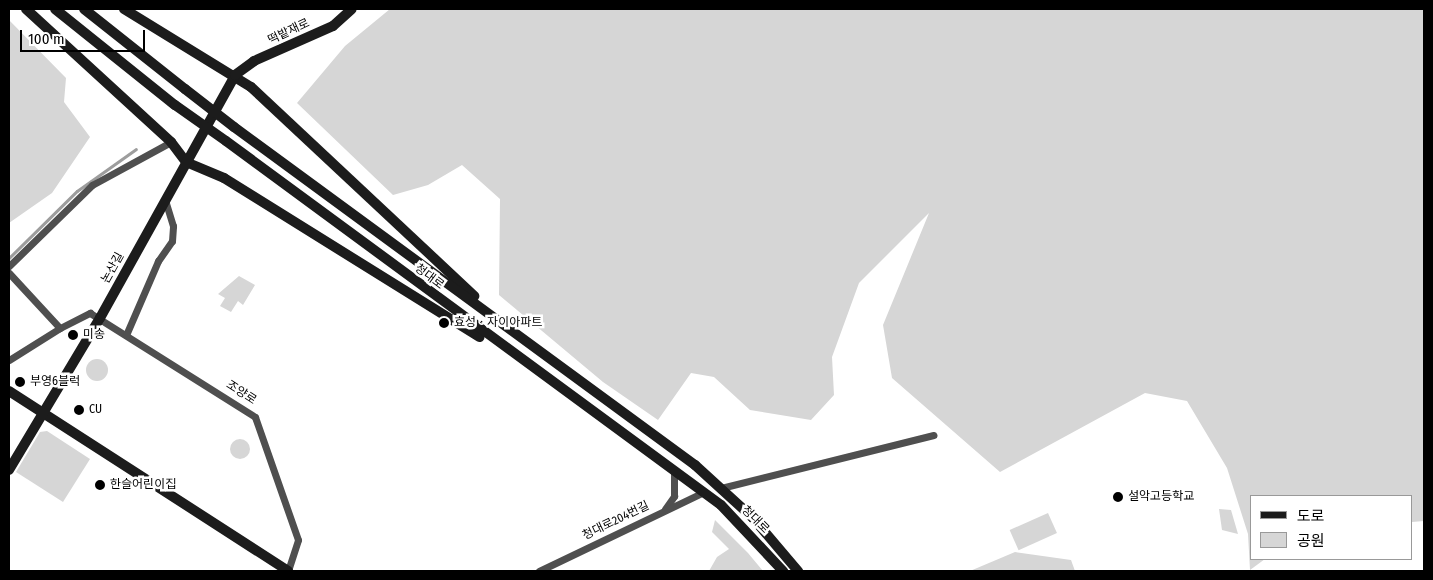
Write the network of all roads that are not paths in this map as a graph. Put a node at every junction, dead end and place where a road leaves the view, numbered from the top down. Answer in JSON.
{"nodes":[{"id":1,"x":26,"y":9,"type":"edge"},
{"id":2,"x":55,"y":9,"type":"edge"},
{"id":3,"x":84,"y":9,"type":"edge"},
{"id":4,"x":124,"y":9,"type":"edge"},
{"id":5,"x":352,"y":9,"type":"edge"},
{"id":6,"x":235,"y":75,"type":"junction"},
{"id":7,"x":171,"y":142,"type":"junction"},
{"id":8,"x":186,"y":162,"type":"junction"},
{"id":9,"x":165,"y":200,"type":"junction"},
{"id":10,"x":9,"y":266,"type":"edge"},
{"id":11,"x":9,"y":273,"type":"edge"},
{"id":12,"x":100,"y":318,"type":"junction"},
{"id":13,"x":60,"y":328,"type":"junction"},
{"id":14,"x":126,"y":335,"type":"junction"},
{"id":15,"x":9,"y":360,"type":"edge"},
{"id":16,"x":552,"y":360,"type":"junction"},
{"id":17,"x":543,"y":376,"type":"junction"},
{"id":18,"x":9,"y":391,"type":"edge"},
{"id":19,"x":42,"y":413,"type":"junction"},
{"id":20,"x":933,"y":435,"type":"dead end"},
{"id":21,"x":9,"y":470,"type":"edge"},
{"id":22,"x":674,"y":470,"type":"junction"},
{"id":23,"x":721,"y":488,"type":"junction"},
{"id":24,"x":704,"y":492,"type":"junction"},
{"id":25,"x":666,"y":509,"type":"junction"},
{"id":26,"x":288,"y":571,"type":"edge"},
{"id":27,"x":539,"y":571,"type":"edge"},
{"id":28,"x":783,"y":571,"type":"edge"},
{"id":29,"x":798,"y":571,"type":"edge"}],
"edges":[{"from":1,"to":7,"type":"street"},
{"from":2,"to":17,"type":"street","name":"청대로","bridge":true},
{"from":3,"to":16,"type":"street","name":"청대로","bridge":true},
{"from":4,"to":6,"type":"street"},
{"from":5,"to":6,"type":"street","name":"떡밭재로"},
{"from":6,"to":8,"type":"street","name":"논산길"},
{"from":6,"to":16,"type":"street"},
{"from":7,"to":8,"type":"street"},
{"from":7,"to":10,"type":"street"},
{"from":8,"to":9,"type":"street","name":"논산길"},
{"from":8,"to":17,"type":"street"},
{"from":9,"to":12,"type":"street","name":"논산길"},
{"from":9,"to":14,"type":"street"},
{"from":11,"to":13,"type":"street"},
{"from":12,"to":13,"type":"street"},
{"from":12,"to":14,"type":"street","name":"조양로"},
{"from":12,"to":19,"type":"street","name":"논산길"},
{"from":13,"to":15,"type":"street"},
{"from":14,"to":26,"type":"street","name":"조양로"},
{"from":16,"to":23,"type":"street","name":"청대로"},
{"from":17,"to":22,"type":"street","name":"청대로"},
{"from":18,"to":19,"type":"street","name":"조양로"},
{"from":19,"to":21,"type":"street","name":"논산길"},
{"from":19,"to":26,"type":"street","name":"조양로"},
{"from":20,"to":23,"type":"street"},
{"from":22,"to":24,"type":"street","name":"청대로"},
{"from":22,"to":25,"type":"street"},
{"from":23,"to":24,"type":"street"},
{"from":23,"to":29,"type":"street","name":"청대로"},
{"from":24,"to":25,"type":"street","name":"청대로204번길"},
{"from":24,"to":28,"type":"street","name":"청대로"},
{"from":25,"to":27,"type":"street","name":"청대로204번길"}]}
